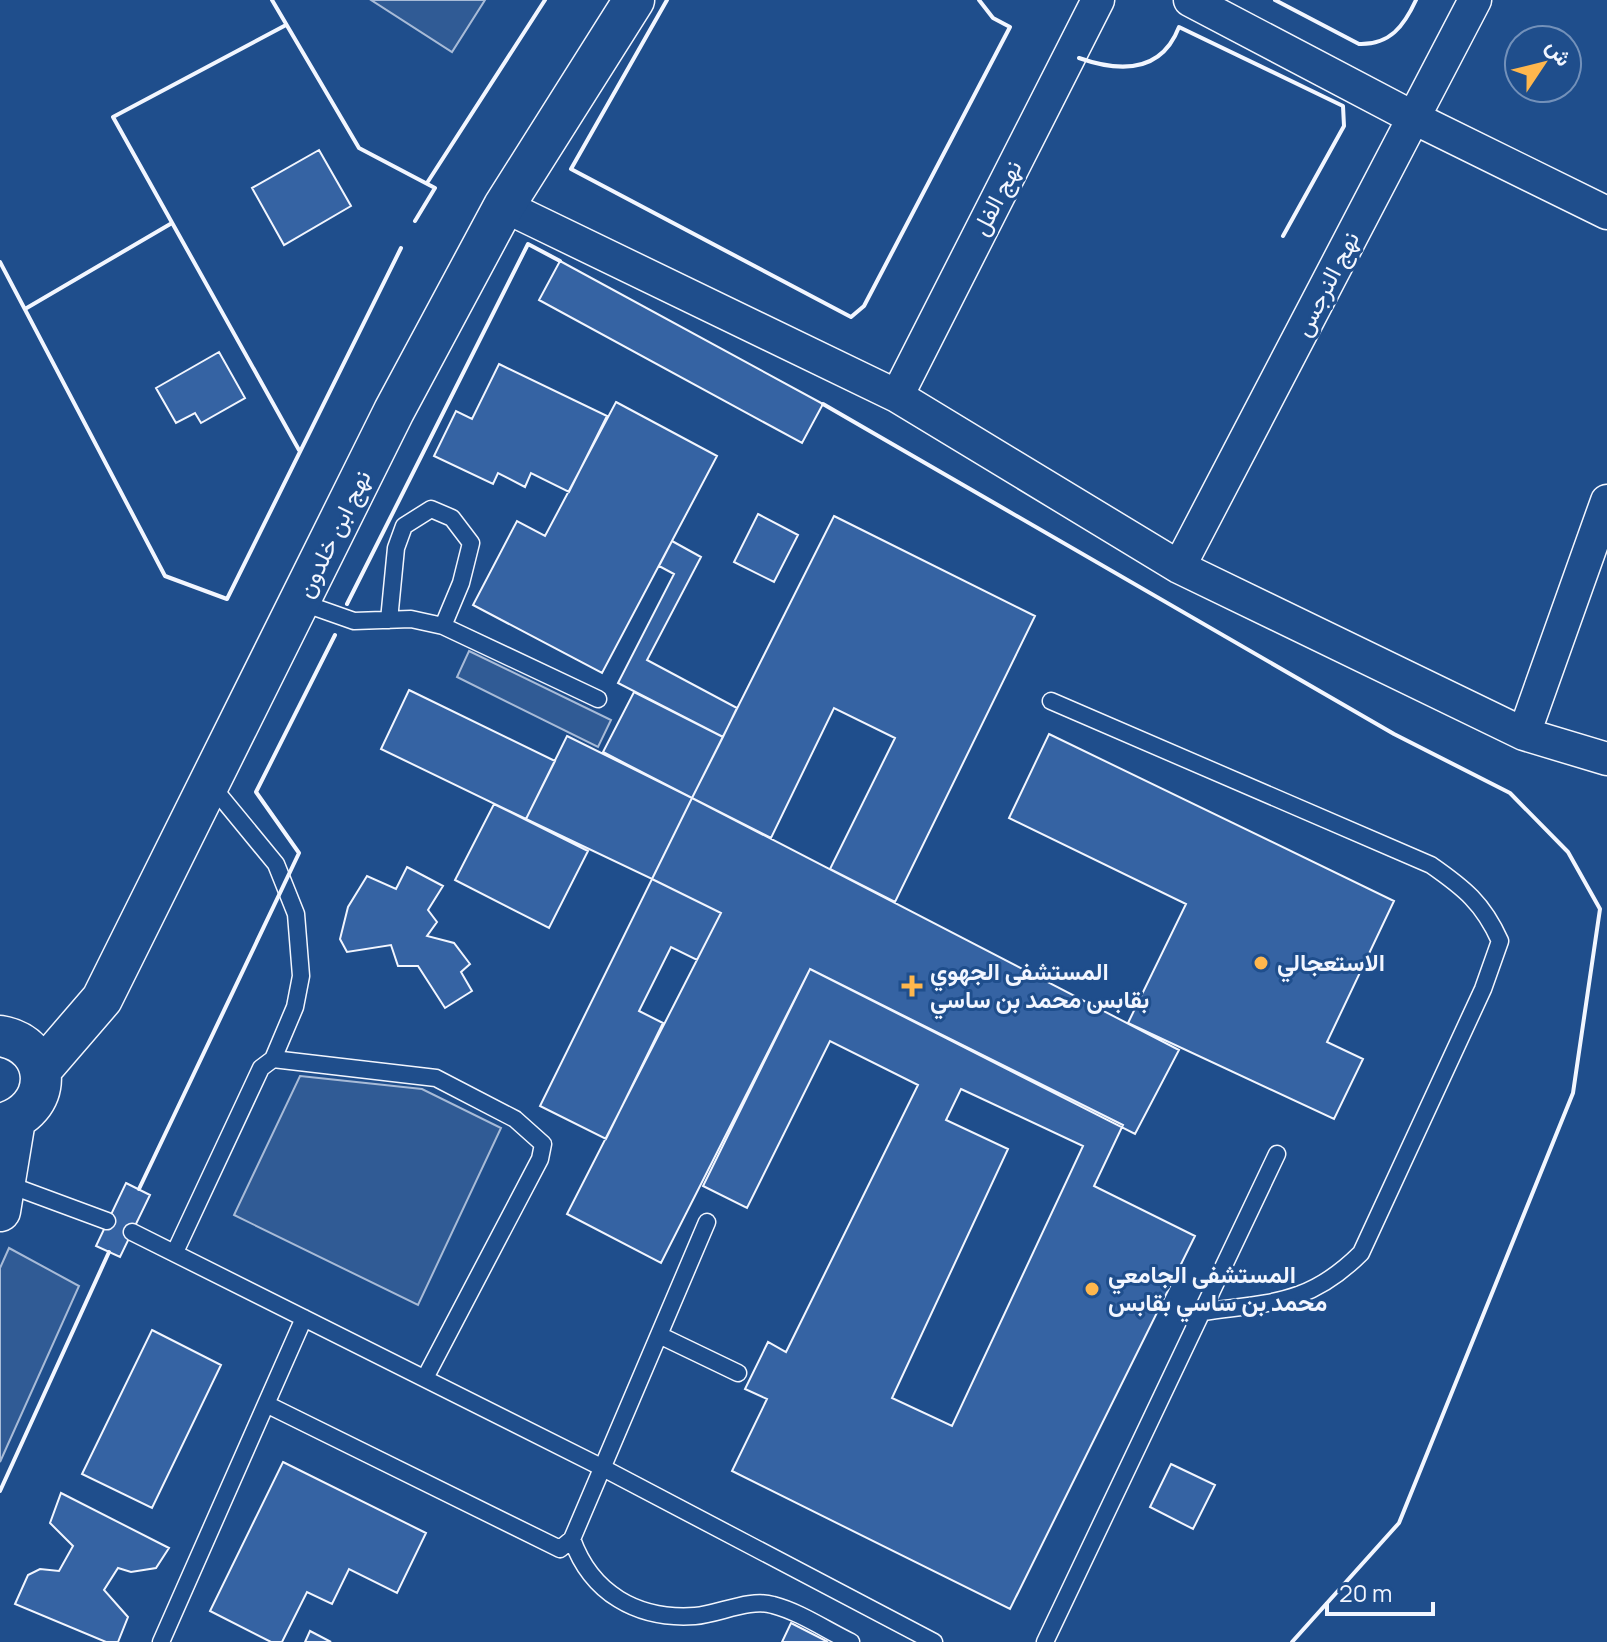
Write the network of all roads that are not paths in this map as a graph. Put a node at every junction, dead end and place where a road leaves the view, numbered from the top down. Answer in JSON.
{"nodes":[{"id":1,"x":634,"y":0,"type":"edge"},
{"id":2,"x":1098,"y":0,"type":"edge"},
{"id":3,"x":1190,"y":0,"type":"edge"},
{"id":4,"x":1475,"y":0,"type":"edge"},
{"id":5,"x":1416,"y":119,"type":"junction"},
{"id":6,"x":504,"y":206,"type":"junction"},
{"id":7,"x":1607,"y":213,"type":"edge"},
{"id":8,"x":897,"y":396,"type":"junction"},
{"id":9,"x":1607,"y":501,"type":"edge"},
{"id":10,"x":1179,"y":567,"type":"junction"},
{"id":11,"x":300,"y":602,"type":"junction"},
{"id":12,"x":389,"y":620,"type":"junction"},
{"id":13,"x":443,"y":626,"type":"junction"},
{"id":14,"x":598,"y":699,"type":"dead end"},
{"id":15,"x":1051,"y":701,"type":"dead end"},
{"id":16,"x":1524,"y":734,"type":"junction"},
{"id":17,"x":1607,"y":759,"type":"edge"},
{"id":18,"x":210,"y":784,"type":"junction"},
{"id":19,"x":0,"y":1036,"type":"edge"},
{"id":20,"x":273,"y":1059,"type":"junction"},
{"id":21,"x":40,"y":1071,"type":"junction"},
{"id":22,"x":8,"y":1122,"type":"edge"},
{"id":23,"x":1277,"y":1154,"type":"dead end"},
{"id":24,"x":4,"y":1197,"type":"edge"},
{"id":25,"x":107,"y":1221,"type":"dead end"},
{"id":26,"x":707,"y":1222,"type":"dead end"},
{"id":27,"x":132,"y":1232,"type":"dead end"},
{"id":28,"x":175,"y":1252,"type":"junction"},
{"id":29,"x":1203,"y":1312,"type":"junction"},
{"id":30,"x":304,"y":1318,"type":"junction"},
{"id":31,"x":659,"y":1335,"type":"junction"},
{"id":32,"x":738,"y":1373,"type":"dead end"},
{"id":33,"x":425,"y":1378,"type":"junction"},
{"id":34,"x":266,"y":1404,"type":"junction"},
{"id":35,"x":603,"y":1468,"type":"junction"},
{"id":36,"x":572,"y":1539,"type":"junction"},
{"id":37,"x":161,"y":1642,"type":"edge"},
{"id":38,"x":851,"y":1642,"type":"edge"},
{"id":39,"x":934,"y":1642,"type":"edge"},
{"id":40,"x":1045,"y":1642,"type":"edge"}],
"edges":[{"from":1,"to":6,"type":"street","name":"نهج ابن خلدون"},
{"from":2,"to":8,"type":"street","name":"نهج الفل"},
{"from":3,"to":5,"type":"street"},
{"from":4,"to":5,"type":"street","name":"نهج النرجس"},
{"from":5,"to":7,"type":"street"},
{"from":5,"to":10,"type":"street","name":"نهج النرجس"},
{"from":6,"to":8,"type":"street"},
{"from":6,"to":11,"type":"street","name":"نهج ابن خلدون"},
{"from":8,"to":10,"type":"street"},
{"from":9,"to":16,"type":"street"},
{"from":10,"to":16,"type":"street"},
{"from":11,"to":12,"type":"lane"},
{"from":11,"to":18,"type":"street","name":"نهج ابن خلدون"},
{"from":12,"to":13,"type":"lane"},
{"from":12,"to":13,"type":"lane"},
{"from":13,"to":14,"type":"lane"},
{"from":15,"to":29,"type":"lane"},
{"from":16,"to":17,"type":"street"},
{"from":18,"to":20,"type":"lane"},
{"from":18,"to":21,"type":"street","name":"نهج ابن خلدون"},
{"from":19,"to":21,"type":"street"},
{"from":20,"to":28,"type":"lane"},
{"from":20,"to":33,"type":"lane"},
{"from":21,"to":22,"type":"street"},
{"from":22,"to":24,"type":"street"},
{"from":23,"to":29,"type":"lane"},
{"from":24,"to":25,"type":"lane"},
{"from":26,"to":31,"type":"lane"},
{"from":27,"to":28,"type":"lane"},
{"from":28,"to":30,"type":"lane"},
{"from":29,"to":40,"type":"lane"},
{"from":30,"to":33,"type":"lane"},
{"from":30,"to":34,"type":"lane"},
{"from":31,"to":32,"type":"lane"},
{"from":31,"to":35,"type":"lane"},
{"from":33,"to":35,"type":"lane"},
{"from":34,"to":36,"type":"lane"},
{"from":34,"to":37,"type":"lane"},
{"from":35,"to":36,"type":"lane"},
{"from":35,"to":39,"type":"lane"},
{"from":36,"to":38,"type":"lane"}]}
